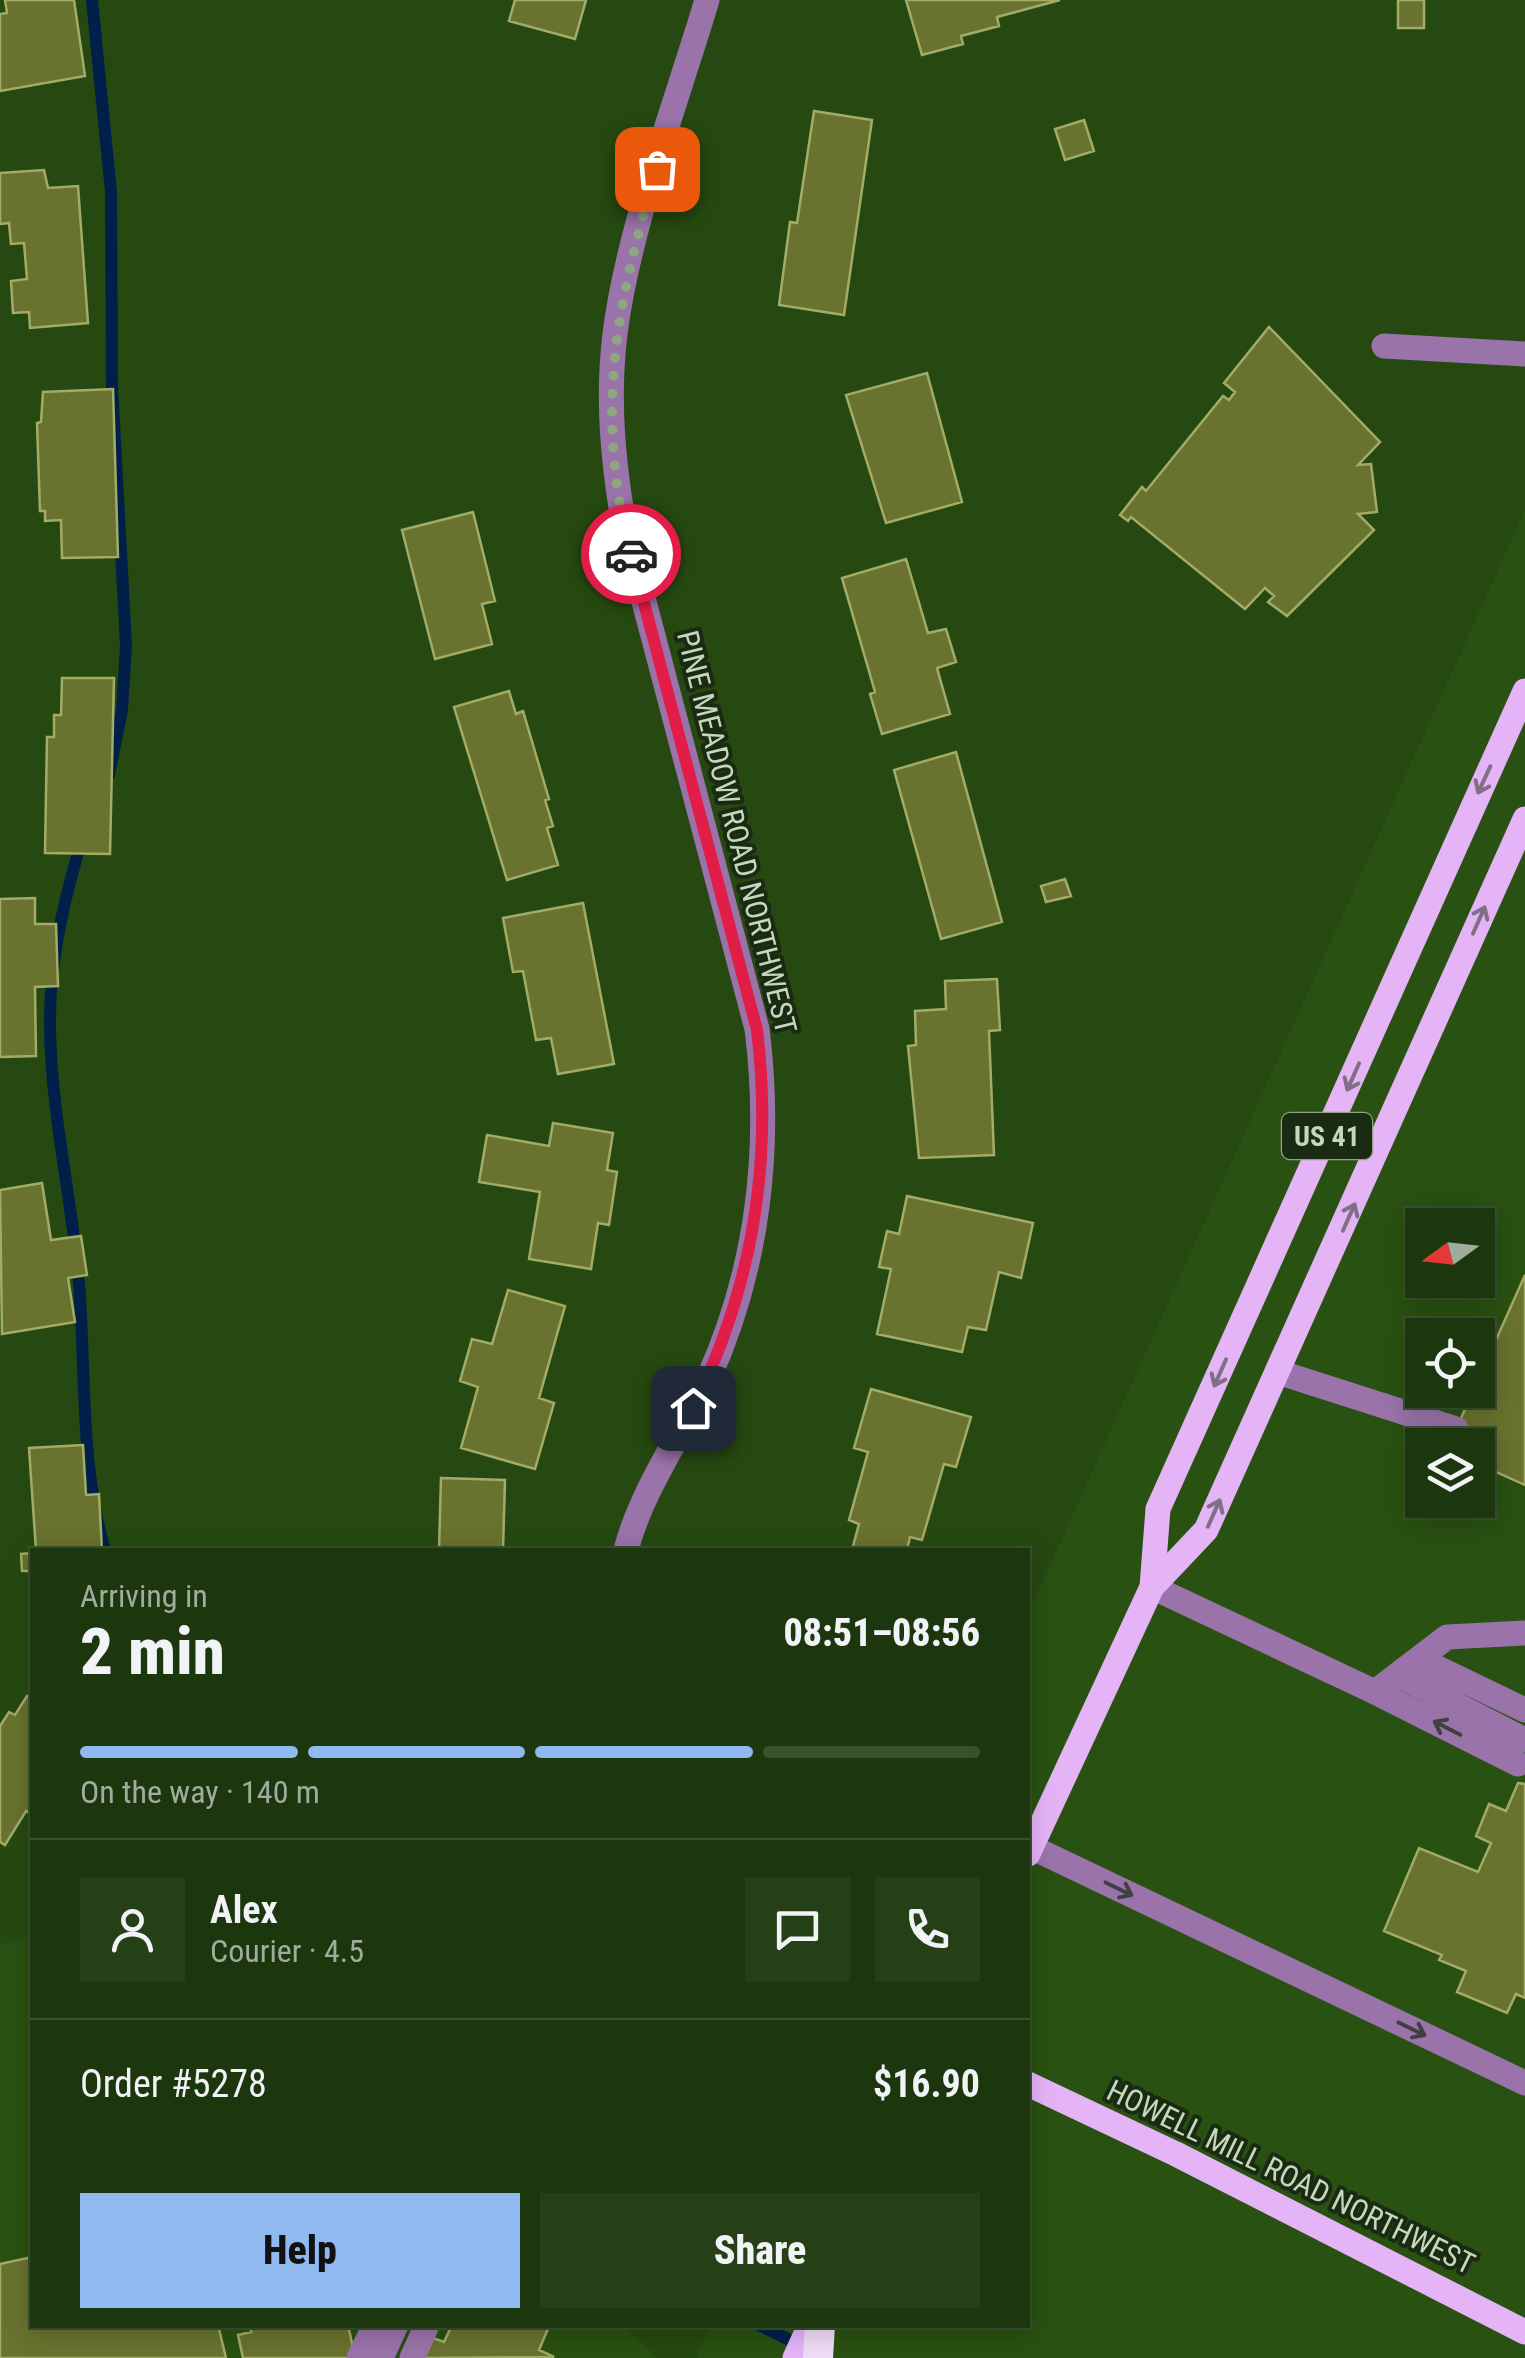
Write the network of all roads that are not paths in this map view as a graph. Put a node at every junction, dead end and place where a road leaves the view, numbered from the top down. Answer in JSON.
{"nodes":[{"id":1,"x":707,"y":0,"type":"edge"},
{"id":2,"x":1384,"y":346,"type":"dead end"},
{"id":3,"x":1525,"y":354,"type":"edge"},
{"id":4,"x":1525,"y":691,"type":"edge"},
{"id":5,"x":1525,"y":820,"type":"edge"},
{"id":6,"x":1278,"y":1372,"type":"junction"},
{"id":7,"x":1453,"y":1428,"type":"edge"},
{"id":8,"x":627,"y":1548,"type":"edge"},
{"id":9,"x":1152,"y":1587,"type":"junction"},
{"id":10,"x":1525,"y":1633,"type":"edge"},
{"id":11,"x":1425,"y":1654,"type":"junction"},
{"id":12,"x":1398,"y":1675,"type":"junction"},
{"id":13,"x":1375,"y":1692,"type":"junction"},
{"id":14,"x":1525,"y":1693,"type":"edge"},
{"id":15,"x":1525,"y":1710,"type":"edge"},
{"id":16,"x":1522,"y":1752,"type":"edge"},
{"id":17,"x":1030,"y":1848,"type":"edge"},
{"id":18,"x":1030,"y":1850,"type":"edge"},
{"id":19,"x":1525,"y":2083,"type":"edge"},
{"id":20,"x":1030,"y":2085,"type":"edge"},
{"id":21,"x":373,"y":2328,"type":"edge"},
{"id":22,"x":395,"y":2328,"type":"edge"},
{"id":23,"x":425,"y":2328,"type":"edge"},
{"id":24,"x":809,"y":2328,"type":"edge"},
{"id":25,"x":820,"y":2328,"type":"edge"},
{"id":26,"x":1525,"y":2332,"type":"edge"},
{"id":27,"x":358,"y":2358,"type":"edge"},
{"id":28,"x":381,"y":2358,"type":"edge"},
{"id":29,"x":412,"y":2358,"type":"edge"},
{"id":30,"x":795,"y":2358,"type":"edge"},
{"id":31,"x":818,"y":2358,"type":"edge"}],
"edges":[{"from":1,"to":8,"type":"street","name":"PINE MEADOW ROAD NORTHWEST"},
{"from":2,"to":3,"type":"street"},
{"from":4,"to":9,"type":"main road","number":"US 41","one_way":true},
{"from":6,"to":5,"type":"main road","number":"US 41","one_way":true},
{"from":6,"to":7,"type":"street"},
{"from":9,"to":6,"type":"main road","number":"US 41","one_way":true},
{"from":9,"to":13,"type":"street"},
{"from":9,"to":17,"type":"main road","number":"US 41"},
{"from":10,"to":11,"type":"street"},
{"from":11,"to":12,"type":"street"},
{"from":11,"to":14,"type":"street"},
{"from":11,"to":15,"type":"street"},
{"from":12,"to":13,"type":"street"},
{"from":12,"to":16,"type":"street"},
{"from":16,"to":13,"type":"street","one_way":true},
{"from":18,"to":19,"type":"street","one_way":true},
{"from":20,"to":26,"type":"main road","name":"HOWELL MILL ROAD NORTHWEST"},
{"from":21,"to":27,"type":"street"},
{"from":22,"to":28,"type":"street"},
{"from":23,"to":29,"type":"street"},
{"from":24,"to":30,"type":"main road"},
{"from":25,"to":31,"type":"highway"}]}
